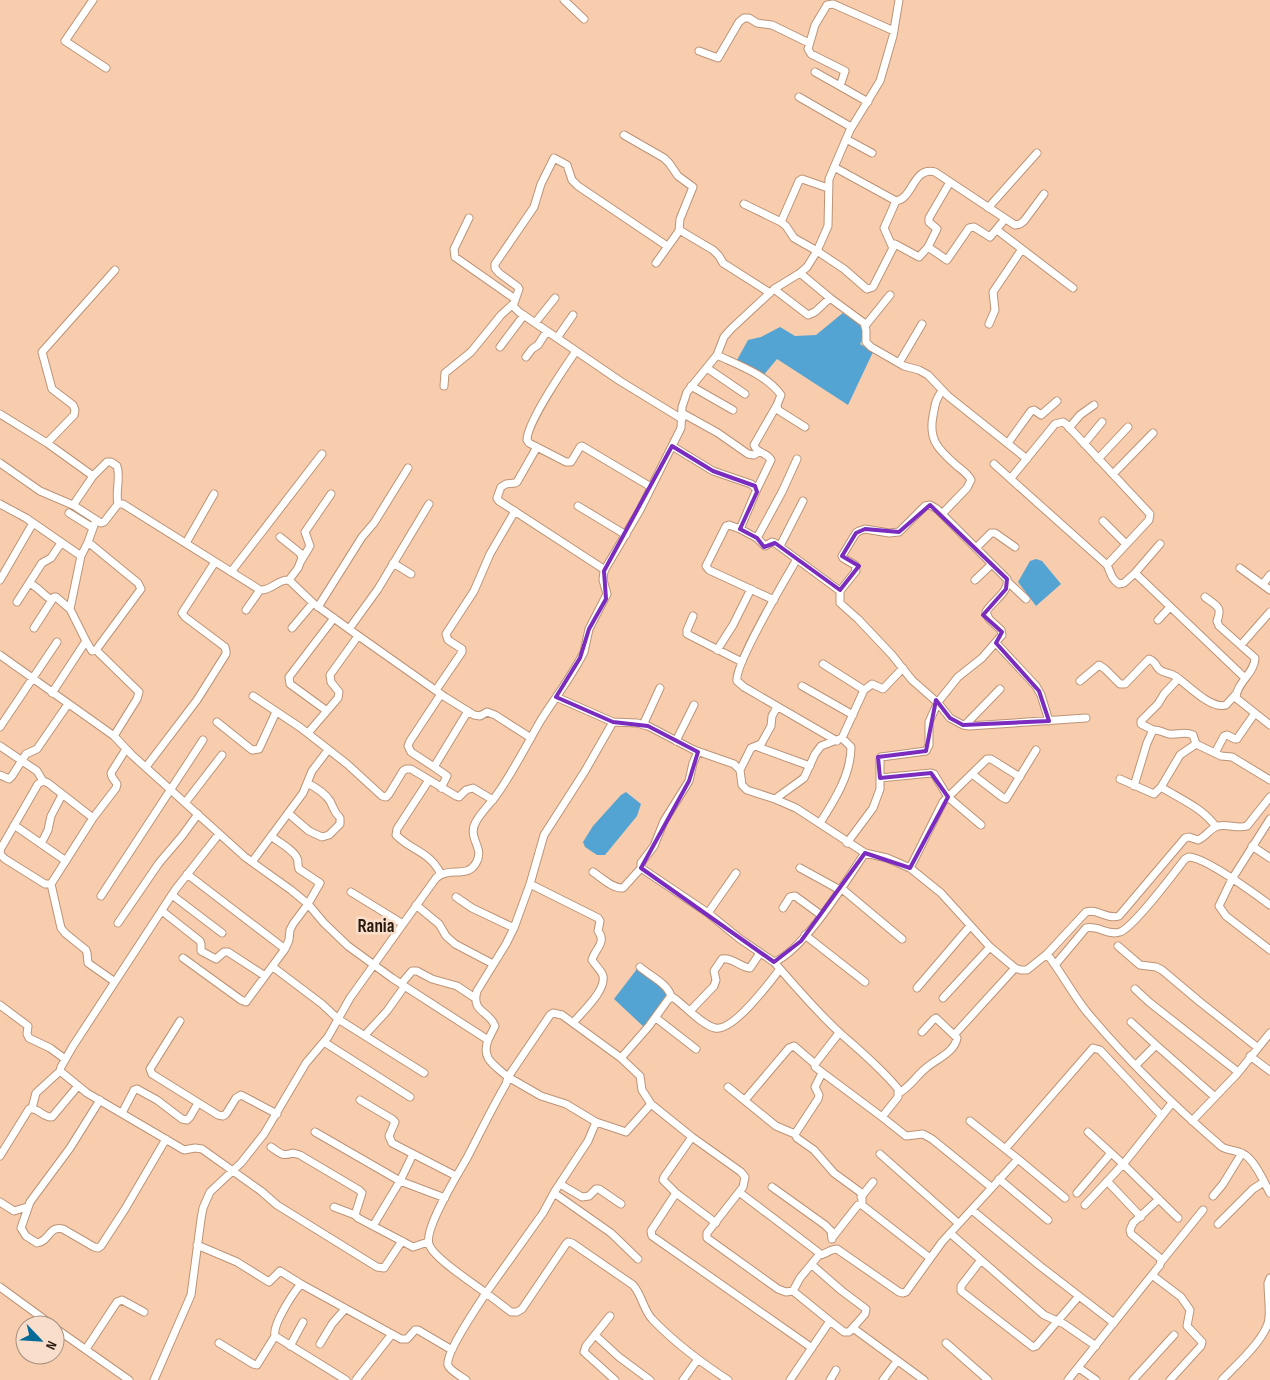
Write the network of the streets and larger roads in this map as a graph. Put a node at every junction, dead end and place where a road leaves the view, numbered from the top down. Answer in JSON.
{"nodes":[{"id":1,"x":93,"y":0,"type":"edge"},
{"id":2,"x":564,"y":0,"type":"edge"},
{"id":3,"x":897,"y":1,"type":"edge"},
{"id":4,"x":837,"y":2,"type":"edge"},
{"id":5,"x":584,"y":19,"type":"dead end"},
{"id":6,"x":894,"y":31,"type":"junction"},
{"id":7,"x":809,"y":43,"type":"junction"},
{"id":8,"x":699,"y":51,"type":"dead end"},
{"id":9,"x":106,"y":68,"type":"dead end"},
{"id":10,"x":815,"y":72,"type":"dead end"},
{"id":11,"x":840,"y":86,"type":"junction"},
{"id":12,"x":799,"y":97,"type":"dead end"},
{"id":13,"x":868,"y":102,"type":"junction"},
{"id":14,"x":851,"y":128,"type":"junction"},
{"id":15,"x":624,"y":135,"type":"dead end"},
{"id":16,"x":846,"y":139,"type":"junction"},
{"id":17,"x":872,"y":153,"type":"dead end"},
{"id":18,"x":1037,"y":153,"type":"dead end"},
{"id":19,"x":834,"y":167,"type":"junction"},
{"id":20,"x":950,"y":182,"type":"junction"},
{"id":21,"x":828,"y":188,"type":"junction"},
{"id":22,"x":1044,"y":194,"type":"dead end"},
{"id":23,"x":896,"y":201,"type":"junction"},
{"id":24,"x":744,"y":204,"type":"dead end"},
{"id":25,"x":988,"y":208,"type":"junction"},
{"id":26,"x":468,"y":218,"type":"dead end"},
{"id":27,"x":1005,"y":219,"type":"junction"},
{"id":28,"x":781,"y":222,"type":"junction"},
{"id":29,"x":997,"y":230,"type":"junction"},
{"id":30,"x":679,"y":231,"type":"junction"},
{"id":31,"x":667,"y":246,"type":"junction"},
{"id":32,"x":892,"y":246,"type":"junction"},
{"id":33,"x":928,"y":247,"type":"junction"},
{"id":34,"x":1022,"y":249,"type":"junction"},
{"id":35,"x":817,"y":251,"type":"junction"},
{"id":36,"x":656,"y":263,"type":"dead end"},
{"id":37,"x":115,"y":270,"type":"dead end"},
{"id":38,"x":800,"y":273,"type":"junction"},
{"id":39,"x":1073,"y":288,"type":"dead end"},
{"id":40,"x":772,"y":291,"type":"junction"},
{"id":41,"x":890,"y":295,"type":"dead end"},
{"id":42,"x":555,"y":298,"type":"dead end"},
{"id":43,"x":830,"y":298,"type":"junction"},
{"id":44,"x":514,"y":301,"type":"junction"},
{"id":45,"x":524,"y":315,"type":"junction"},
{"id":46,"x":573,"y":315,"type":"dead end"},
{"id":47,"x":535,"y":323,"type":"junction"},
{"id":48,"x":922,"y":324,"type":"dead end"},
{"id":49,"x":989,"y":324,"type":"dead end"},
{"id":50,"x":865,"y":326,"type":"junction"},
{"id":51,"x":547,"y":331,"type":"junction"},
{"id":52,"x":557,"y":338,"type":"junction"},
{"id":53,"x":500,"y":347,"type":"dead end"},
{"id":54,"x":576,"y":351,"type":"junction"},
{"id":55,"x":717,"y":355,"type":"junction"},
{"id":56,"x":526,"y":357,"type":"dead end"},
{"id":57,"x":899,"y":363,"type":"junction"},
{"id":58,"x":706,"y":368,"type":"junction"},
{"id":59,"x":444,"y":386,"type":"dead end"},
{"id":60,"x":691,"y":386,"type":"junction"},
{"id":61,"x":942,"y":391,"type":"junction"},
{"id":62,"x":745,"y":394,"type":"dead end"},
{"id":63,"x":1057,"y":401,"type":"dead end"},
{"id":64,"x":777,"y":405,"type":"junction"},
{"id":65,"x":1094,"y":405,"type":"dead end"},
{"id":66,"x":733,"y":410,"type":"dead end"},
{"id":67,"x":0,"y":414,"type":"edge"},
{"id":68,"x":682,"y":416,"type":"junction"},
{"id":69,"x":1102,"y":422,"type":"dead end"},
{"id":70,"x":1128,"y":427,"type":"dead end"},
{"id":71,"x":805,"y":428,"type":"dead end"},
{"id":72,"x":1069,"y":428,"type":"junction"},
{"id":73,"x":1152,"y":433,"type":"dead end"},
{"id":74,"x":47,"y":443,"type":"junction"},
{"id":75,"x":1008,"y":443,"type":"junction"},
{"id":76,"x":1084,"y":444,"type":"junction"},
{"id":77,"x":537,"y":446,"type":"junction"},
{"id":78,"x":672,"y":446,"type":"junction"},
{"id":79,"x":759,"y":452,"type":"junction"},
{"id":80,"x":322,"y":454,"type":"dead end"},
{"id":81,"x":797,"y":459,"type":"dead end"},
{"id":82,"x":1027,"y":459,"type":"junction"},
{"id":83,"x":1098,"y":459,"type":"junction"},
{"id":84,"x":0,"y":463,"type":"edge"},
{"id":85,"x":994,"y":464,"type":"dead end"},
{"id":86,"x":408,"y":468,"type":"dead end"},
{"id":87,"x":1113,"y":474,"type":"junction"},
{"id":88,"x":93,"y":476,"type":"junction"},
{"id":89,"x":1011,"y":478,"type":"junction"},
{"id":90,"x":651,"y":487,"type":"junction"},
{"id":91,"x":757,"y":489,"type":"junction"},
{"id":92,"x":214,"y":494,"type":"dead end"},
{"id":93,"x":331,"y":494,"type":"dead end"},
{"id":94,"x":803,"y":501,"type":"dead end"},
{"id":95,"x":0,"y":504,"type":"edge"},
{"id":96,"x":118,"y":504,"type":"junction"},
{"id":97,"x":429,"y":504,"type":"dead end"},
{"id":98,"x":75,"y":506,"type":"junction"},
{"id":99,"x":578,"y":506,"type":"dead end"},
{"id":100,"x":515,"y":511,"type":"junction"},
{"id":101,"x":69,"y":513,"type":"dead end"},
{"id":102,"x":942,"y":514,"type":"junction"},
{"id":103,"x":1103,"y":521,"type":"dead end"},
{"id":104,"x":33,"y":524,"type":"junction"},
{"id":105,"x":94,"y":524,"type":"junction"},
{"id":106,"x":740,"y":529,"type":"junction"},
{"id":107,"x":626,"y":535,"type":"junction"},
{"id":108,"x":280,"y":538,"type":"dead end"},
{"id":109,"x":757,"y":538,"type":"junction"},
{"id":110,"x":88,"y":542,"type":"junction"},
{"id":111,"x":61,"y":543,"type":"junction"},
{"id":112,"x":186,"y":543,"type":"junction"},
{"id":113,"x":1126,"y":544,"type":"junction"},
{"id":114,"x":1160,"y":544,"type":"dead end"},
{"id":115,"x":780,"y":546,"type":"junction"},
{"id":116,"x":1015,"y":547,"type":"dead end"},
{"id":117,"x":976,"y":548,"type":"junction"},
{"id":118,"x":81,"y":556,"type":"junction"},
{"id":119,"x":797,"y":559,"type":"junction"},
{"id":120,"x":301,"y":561,"type":"junction"},
{"id":121,"x":393,"y":563,"type":"junction"},
{"id":122,"x":213,"y":564,"type":"junction"},
{"id":123,"x":992,"y":564,"type":"junction"},
{"id":124,"x":1108,"y":565,"type":"junction"},
{"id":125,"x":1240,"y":568,"type":"dead end"},
{"id":126,"x":605,"y":570,"type":"junction"},
{"id":127,"x":231,"y":572,"type":"junction"},
{"id":128,"x":1135,"y":572,"type":"junction"},
{"id":129,"x":411,"y":574,"type":"dead end"},
{"id":130,"x":1270,"y":575,"type":"edge"},
{"id":131,"x":0,"y":580,"type":"edge"},
{"id":132,"x":288,"y":580,"type":"junction"},
{"id":133,"x":975,"y":580,"type":"dead end"},
{"id":134,"x":1008,"y":582,"type":"junction"},
{"id":135,"x":30,"y":583,"type":"junction"},
{"id":136,"x":1263,"y":584,"type":"junction"},
{"id":137,"x":751,"y":589,"type":"junction"},
{"id":138,"x":1270,"y":590,"type":"edge"},
{"id":139,"x":840,"y":591,"type":"junction"},
{"id":140,"x":258,"y":593,"type":"junction"},
{"id":141,"x":1206,"y":597,"type":"dead end"},
{"id":142,"x":1026,"y":599,"type":"dead end"},
{"id":143,"x":52,"y":600,"type":"junction"},
{"id":144,"x":774,"y":600,"type":"junction"},
{"id":145,"x":17,"y":602,"type":"dead end"},
{"id":146,"x":316,"y":605,"type":"junction"},
{"id":147,"x":1170,"y":607,"type":"junction"},
{"id":148,"x":70,"y":609,"type":"junction"},
{"id":149,"x":246,"y":610,"type":"dead end"},
{"id":150,"x":1270,"y":612,"type":"edge"},
{"id":151,"x":693,"y":616,"type":"dead end"},
{"id":152,"x":334,"y":618,"type":"junction"},
{"id":153,"x":1158,"y":620,"type":"dead end"},
{"id":154,"x":34,"y":628,"type":"dead end"},
{"id":155,"x":292,"y":628,"type":"dead end"},
{"id":156,"x":349,"y":629,"type":"junction"},
{"id":157,"x":357,"y":638,"type":"junction"},
{"id":158,"x":86,"y":641,"type":"junction"},
{"id":159,"x":57,"y":642,"type":"dead end"},
{"id":160,"x":996,"y":643,"type":"junction"},
{"id":161,"x":1241,"y":646,"type":"junction"},
{"id":162,"x":96,"y":650,"type":"junction"},
{"id":163,"x":717,"y":650,"type":"junction"},
{"id":164,"x":0,"y":655,"type":"edge"},
{"id":165,"x":742,"y":662,"type":"junction"},
{"id":166,"x":823,"y":664,"type":"dead end"},
{"id":167,"x":903,"y":668,"type":"junction"},
{"id":168,"x":1245,"y":678,"type":"junction"},
{"id":169,"x":32,"y":679,"type":"junction"},
{"id":170,"x":1178,"y":679,"type":"junction"},
{"id":171,"x":1080,"y":681,"type":"dead end"},
{"id":172,"x":802,"y":686,"type":"dead end"},
{"id":173,"x":660,"y":688,"type":"dead end"},
{"id":174,"x":1000,"y":689,"type":"dead end"},
{"id":175,"x":864,"y":690,"type":"junction"},
{"id":176,"x":439,"y":692,"type":"junction"},
{"id":177,"x":52,"y":693,"type":"junction"},
{"id":178,"x":1235,"y":695,"type":"junction"},
{"id":179,"x":253,"y":696,"type":"dead end"},
{"id":180,"x":562,"y":699,"type":"junction"},
{"id":181,"x":938,"y":703,"type":"junction"},
{"id":182,"x":68,"y":704,"type":"junction"},
{"id":183,"x":694,"y":705,"type":"dead end"},
{"id":184,"x":777,"y":706,"type":"junction"},
{"id":185,"x":327,"y":711,"type":"junction"},
{"id":186,"x":276,"y":712,"type":"junction"},
{"id":187,"x":467,"y":713,"type":"junction"},
{"id":188,"x":1255,"y":713,"type":"junction"},
{"id":189,"x":853,"y":715,"type":"junction"},
{"id":190,"x":1086,"y":718,"type":"dead end"},
{"id":191,"x":1049,"y":721,"type":"junction"},
{"id":192,"x":217,"y":722,"type":"dead end"},
{"id":193,"x":613,"y":722,"type":"junction"},
{"id":194,"x":644,"y":725,"type":"junction"},
{"id":195,"x":965,"y":725,"type":"junction"},
{"id":196,"x":1270,"y":726,"type":"edge"},
{"id":197,"x":0,"y":727,"type":"edge"},
{"id":198,"x":1153,"y":730,"type":"junction"},
{"id":199,"x":308,"y":734,"type":"junction"},
{"id":200,"x":114,"y":736,"type":"junction"},
{"id":201,"x":203,"y":740,"type":"dead end"},
{"id":202,"x":839,"y":740,"type":"junction"},
{"id":203,"x":529,"y":741,"type":"junction"},
{"id":204,"x":676,"y":741,"type":"junction"},
{"id":205,"x":1196,"y":744,"type":"junction"},
{"id":206,"x":0,"y":746,"type":"edge"},
{"id":207,"x":758,"y":747,"type":"junction"},
{"id":208,"x":126,"y":749,"type":"junction"},
{"id":209,"x":328,"y":750,"type":"junction"},
{"id":210,"x":1036,"y":750,"type":"dead end"},
{"id":211,"x":1215,"y":753,"type":"junction"},
{"id":212,"x":222,"y":755,"type":"dead end"},
{"id":213,"x":696,"y":757,"type":"junction"},
{"id":214,"x":22,"y":760,"type":"junction"},
{"id":215,"x":810,"y":766,"type":"junction"},
{"id":216,"x":146,"y":767,"type":"junction"},
{"id":217,"x":434,"y":767,"type":"junction"},
{"id":218,"x":740,"y":770,"type":"junction"},
{"id":219,"x":972,"y":774,"type":"junction"},
{"id":220,"x":0,"y":775,"type":"edge"},
{"id":221,"x":1020,"y":777,"type":"junction"},
{"id":222,"x":880,"y":778,"type":"junction"},
{"id":223,"x":1120,"y":779,"type":"dead end"},
{"id":224,"x":429,"y":780,"type":"junction"},
{"id":225,"x":1270,"y":780,"type":"edge"},
{"id":226,"x":43,"y":781,"type":"junction"},
{"id":227,"x":307,"y":783,"type":"junction"},
{"id":228,"x":1134,"y":786,"type":"junction"},
{"id":229,"x":1161,"y":787,"type":"junction"},
{"id":230,"x":441,"y":788,"type":"junction"},
{"id":231,"x":170,"y":789,"type":"junction"},
{"id":232,"x":62,"y":795,"type":"junction"},
{"id":233,"x":948,"y":797,"type":"junction"},
{"id":234,"x":1270,"y":797,"type":"edge"},
{"id":235,"x":774,"y":799,"type":"junction"},
{"id":236,"x":494,"y":800,"type":"junction"},
{"id":237,"x":185,"y":802,"type":"junction"},
{"id":238,"x":288,"y":813,"type":"junction"},
{"id":239,"x":198,"y":814,"type":"junction"},
{"id":240,"x":93,"y":818,"type":"junction"},
{"id":241,"x":1270,"y":819,"type":"edge"},
{"id":242,"x":820,"y":823,"type":"junction"},
{"id":243,"x":14,"y":825,"type":"junction"},
{"id":244,"x":981,"y":825,"type":"dead end"},
{"id":245,"x":1216,"y":827,"type":"junction"},
{"id":246,"x":219,"y":834,"type":"junction"},
{"id":247,"x":271,"y":836,"type":"junction"},
{"id":248,"x":847,"y":843,"type":"junction"},
{"id":249,"x":41,"y":844,"type":"junction"},
{"id":250,"x":1252,"y":846,"type":"junction"},
{"id":251,"x":0,"y":850,"type":"edge"},
{"id":252,"x":865,"y":853,"type":"junction"},
{"id":253,"x":1270,"y":858,"type":"edge"},
{"id":254,"x":66,"y":861,"type":"junction"},
{"id":255,"x":252,"y":862,"type":"junction"},
{"id":256,"x":640,"y":868,"type":"junction"},
{"id":257,"x":800,"y":868,"type":"dead end"},
{"id":258,"x":910,"y":868,"type":"junction"},
{"id":259,"x":593,"y":872,"type":"dead end"},
{"id":260,"x":736,"y":873,"type":"dead end"},
{"id":261,"x":187,"y":874,"type":"junction"},
{"id":262,"x":442,"y":874,"type":"junction"},
{"id":263,"x":1232,"y":879,"type":"junction"},
{"id":264,"x":51,"y":884,"type":"junction"},
{"id":265,"x":530,"y":884,"type":"junction"},
{"id":266,"x":841,"y":889,"type":"junction"},
{"id":267,"x":351,"y":892,"type":"dead end"},
{"id":268,"x":172,"y":895,"type":"junction"},
{"id":269,"x":101,"y":896,"type":"dead end"},
{"id":270,"x":456,"y":897,"type":"dead end"},
{"id":271,"x":308,"y":904,"type":"junction"},
{"id":272,"x":416,"y":905,"type":"junction"},
{"id":273,"x":1270,"y":905,"type":"edge"},
{"id":274,"x":783,"y":908,"type":"dead end"},
{"id":275,"x":162,"y":910,"type":"junction"},
{"id":276,"x":708,"y":913,"type":"junction"},
{"id":277,"x":821,"y":915,"type":"junction"},
{"id":278,"x":118,"y":923,"type":"dead end"},
{"id":279,"x":403,"y":924,"type":"junction"},
{"id":280,"x":514,"y":928,"type":"junction"},
{"id":281,"x":968,"y":928,"type":"junction"},
{"id":282,"x":222,"y":933,"type":"dead end"},
{"id":283,"x":805,"y":935,"type":"junction"},
{"id":284,"x":902,"y":939,"type":"dead end"},
{"id":285,"x":1118,"y":946,"type":"dead end"},
{"id":286,"x":990,"y":947,"type":"junction"},
{"id":287,"x":285,"y":949,"type":"junction"},
{"id":288,"x":1270,"y":950,"type":"edge"},
{"id":289,"x":760,"y":953,"type":"junction"},
{"id":290,"x":183,"y":958,"type":"dead end"},
{"id":291,"x":1051,"y":960,"type":"junction"},
{"id":292,"x":774,"y":962,"type":"junction"},
{"id":293,"x":493,"y":964,"type":"junction"},
{"id":294,"x":373,"y":965,"type":"junction"},
{"id":295,"x":273,"y":966,"type":"junction"},
{"id":296,"x":640,"y":967,"type":"dead end"},
{"id":297,"x":780,"y":969,"type":"junction"},
{"id":298,"x":1011,"y":973,"type":"junction"},
{"id":299,"x":265,"y":976,"type":"junction"},
{"id":300,"x":115,"y":982,"type":"junction"},
{"id":301,"x":865,"y":982,"type":"dead end"},
{"id":302,"x":402,"y":986,"type":"junction"},
{"id":303,"x":917,"y":988,"type":"dead end"},
{"id":304,"x":1135,"y":989,"type":"dead end"},
{"id":305,"x":671,"y":996,"type":"junction"},
{"id":306,"x":475,"y":998,"type":"junction"},
{"id":307,"x":943,"y":998,"type":"dead end"},
{"id":308,"x":0,"y":1005,"type":"edge"},
{"id":309,"x":690,"y":1011,"type":"junction"},
{"id":310,"x":656,"y":1018,"type":"junction"},
{"id":311,"x":180,"y":1021,"type":"dead end"},
{"id":312,"x":342,"y":1021,"type":"junction"},
{"id":313,"x":1131,"y":1022,"type":"dead end"},
{"id":314,"x":573,"y":1023,"type":"junction"},
{"id":315,"x":922,"y":1032,"type":"dead end"},
{"id":316,"x":840,"y":1033,"type":"junction"},
{"id":317,"x":1270,"y":1033,"type":"edge"},
{"id":318,"x":365,"y":1035,"type":"junction"},
{"id":319,"x":954,"y":1035,"type":"junction"},
{"id":320,"x":488,"y":1040,"type":"junction"},
{"id":321,"x":329,"y":1045,"type":"junction"},
{"id":322,"x":1156,"y":1046,"type":"junction"},
{"id":323,"x":1257,"y":1047,"type":"junction"},
{"id":324,"x":696,"y":1048,"type":"dead end"},
{"id":325,"x":1250,"y":1056,"type":"junction"},
{"id":326,"x":621,"y":1058,"type":"junction"},
{"id":327,"x":65,"y":1059,"type":"junction"},
{"id":328,"x":815,"y":1064,"type":"junction"},
{"id":329,"x":1136,"y":1065,"type":"junction"},
{"id":330,"x":60,"y":1071,"type":"junction"},
{"id":331,"x":1270,"y":1071,"type":"edge"},
{"id":332,"x":1238,"y":1072,"type":"junction"},
{"id":333,"x":424,"y":1073,"type":"dead end"},
{"id":334,"x":822,"y":1073,"type":"junction"},
{"id":335,"x":508,"y":1077,"type":"junction"},
{"id":336,"x":78,"y":1086,"type":"junction"},
{"id":337,"x":728,"y":1087,"type":"dead end"},
{"id":338,"x":899,"y":1093,"type":"junction"},
{"id":339,"x":410,"y":1097,"type":"dead end"},
{"id":340,"x":1215,"y":1097,"type":"junction"},
{"id":341,"x":100,"y":1100,"type":"junction"},
{"id":342,"x":360,"y":1100,"type":"dead end"},
{"id":343,"x":745,"y":1100,"type":"junction"},
{"id":344,"x":198,"y":1103,"type":"junction"},
{"id":345,"x":651,"y":1104,"type":"junction"},
{"id":346,"x":32,"y":1108,"type":"junction"},
{"id":347,"x":1166,"y":1110,"type":"junction"},
{"id":348,"x":122,"y":1113,"type":"junction"},
{"id":349,"x":277,"y":1114,"type":"junction"},
{"id":350,"x":882,"y":1117,"type":"junction"},
{"id":351,"x":970,"y":1121,"type":"dead end"},
{"id":352,"x":1192,"y":1121,"type":"junction"},
{"id":353,"x":596,"y":1122,"type":"junction"},
{"id":354,"x":316,"y":1132,"type":"dead end"},
{"id":355,"x":1088,"y":1132,"type":"dead end"},
{"id":356,"x":794,"y":1134,"type":"junction"},
{"id":357,"x":692,"y":1137,"type":"junction"},
{"id":358,"x":166,"y":1139,"type":"junction"},
{"id":359,"x":271,"y":1147,"type":"dead end"},
{"id":360,"x":1006,"y":1148,"type":"junction"},
{"id":361,"x":1112,"y":1153,"type":"junction"},
{"id":362,"x":1242,"y":1153,"type":"junction"},
{"id":363,"x":413,"y":1154,"type":"junction"},
{"id":364,"x":880,"y":1154,"type":"dead end"},
{"id":365,"x":0,"y":1156,"type":"edge"},
{"id":366,"x":1018,"y":1159,"type":"junction"},
{"id":367,"x":1123,"y":1164,"type":"junction"},
{"id":368,"x":233,"y":1171,"type":"junction"},
{"id":369,"x":456,"y":1176,"type":"junction"},
{"id":370,"x":1000,"y":1179,"type":"junction"},
{"id":371,"x":400,"y":1181,"type":"junction"},
{"id":372,"x":1107,"y":1181,"type":"junction"},
{"id":373,"x":873,"y":1182,"type":"dead end"},
{"id":374,"x":560,"y":1184,"type":"junction"},
{"id":375,"x":1260,"y":1184,"type":"junction"},
{"id":376,"x":772,"y":1187,"type":"dead end"},
{"id":377,"x":991,"y":1187,"type":"junction"},
{"id":378,"x":739,"y":1192,"type":"junction"},
{"id":379,"x":1270,"y":1192,"type":"edge"},
{"id":380,"x":554,"y":1193,"type":"junction"},
{"id":381,"x":676,"y":1193,"type":"junction"},
{"id":382,"x":1077,"y":1193,"type":"dead end"},
{"id":383,"x":862,"y":1195,"type":"junction"},
{"id":384,"x":1214,"y":1196,"type":"dead end"},
{"id":385,"x":445,"y":1198,"type":"junction"},
{"id":386,"x":1065,"y":1198,"type":"dead end"},
{"id":387,"x":1159,"y":1199,"type":"junction"},
{"id":388,"x":0,"y":1202,"type":"edge"},
{"id":389,"x":621,"y":1204,"type":"dead end"},
{"id":390,"x":860,"y":1205,"type":"junction"},
{"id":391,"x":1086,"y":1205,"type":"dead end"},
{"id":392,"x":27,"y":1207,"type":"junction"},
{"id":393,"x":334,"y":1208,"type":"dead end"},
{"id":394,"x":972,"y":1210,"type":"junction"},
{"id":395,"x":1203,"y":1210,"type":"dead end"},
{"id":396,"x":355,"y":1215,"type":"junction"},
{"id":397,"x":1140,"y":1217,"type":"junction"},
{"id":398,"x":1178,"y":1218,"type":"dead end"},
{"id":399,"x":1048,"y":1220,"type":"dead end"},
{"id":400,"x":716,"y":1223,"type":"junction"},
{"id":401,"x":958,"y":1223,"type":"junction"},
{"id":402,"x":1218,"y":1224,"type":"dead end"},
{"id":403,"x":374,"y":1226,"type":"junction"},
{"id":404,"x":950,"y":1233,"type":"junction"},
{"id":405,"x":832,"y":1238,"type":"junction"},
{"id":406,"x":402,"y":1241,"type":"junction"},
{"id":407,"x":428,"y":1242,"type":"junction"},
{"id":408,"x":197,"y":1245,"type":"junction"},
{"id":409,"x":833,"y":1249,"type":"junction"},
{"id":410,"x":819,"y":1255,"type":"junction"},
{"id":411,"x":930,"y":1258,"type":"junction"},
{"id":412,"x":638,"y":1259,"type":"dead end"},
{"id":413,"x":981,"y":1260,"type":"junction"},
{"id":414,"x":1161,"y":1262,"type":"junction"},
{"id":415,"x":812,"y":1265,"type":"junction"},
{"id":416,"x":1152,"y":1275,"type":"junction"},
{"id":417,"x":1270,"y":1278,"type":"edge"},
{"id":418,"x":300,"y":1284,"type":"junction"},
{"id":419,"x":0,"y":1287,"type":"edge"},
{"id":420,"x":792,"y":1291,"type":"junction"},
{"id":421,"x":486,"y":1293,"type":"junction"},
{"id":422,"x":1079,"y":1296,"type":"junction"},
{"id":423,"x":345,"y":1309,"type":"junction"},
{"id":424,"x":144,"y":1312,"type":"dead end"},
{"id":425,"x":38,"y":1315,"type":"edge"},
{"id":426,"x":610,"y":1316,"type":"dead end"},
{"id":427,"x":830,"y":1321,"type":"junction"},
{"id":428,"x":1056,"y":1321,"type":"junction"},
{"id":429,"x":303,"y":1322,"type":"dead end"},
{"id":430,"x":1114,"y":1323,"type":"junction"},
{"id":431,"x":853,"y":1328,"type":"junction"},
{"id":432,"x":392,"y":1334,"type":"junction"},
{"id":433,"x":65,"y":1335,"type":"edge"},
{"id":434,"x":595,"y":1335,"type":"junction"},
{"id":435,"x":1174,"y":1335,"type":"dead end"},
{"id":436,"x":275,"y":1336,"type":"junction"},
{"id":437,"x":946,"y":1342,"type":"dead end"},
{"id":438,"x":219,"y":1343,"type":"dead end"},
{"id":439,"x":320,"y":1344,"type":"dead end"},
{"id":440,"x":290,"y":1346,"type":"junction"},
{"id":441,"x":1096,"y":1346,"type":"junction"},
{"id":442,"x":812,"y":1348,"type":"junction"},
{"id":443,"x":86,"y":1349,"type":"junction"},
{"id":444,"x":452,"y":1350,"type":"junction"},
{"id":445,"x":698,"y":1359,"type":"junction"},
{"id":446,"x":897,"y":1361,"type":"junction"},
{"id":447,"x":1079,"y":1368,"type":"junction"},
{"id":448,"x":836,"y":1370,"type":"dead end"},
{"id":449,"x":986,"y":1379,"type":"edge"},
{"id":450,"x":129,"y":1380,"type":"edge"},
{"id":451,"x":154,"y":1380,"type":"edge"},
{"id":452,"x":346,"y":1380,"type":"edge"},
{"id":453,"x":356,"y":1380,"type":"edge"},
{"id":454,"x":466,"y":1380,"type":"edge"},
{"id":455,"x":615,"y":1380,"type":"edge"},
{"id":456,"x":650,"y":1380,"type":"edge"},
{"id":457,"x":683,"y":1380,"type":"edge"},
{"id":458,"x":728,"y":1380,"type":"edge"},
{"id":459,"x":790,"y":1380,"type":"edge"},
{"id":460,"x":830,"y":1380,"type":"edge"},
{"id":461,"x":883,"y":1380,"type":"edge"},
{"id":462,"x":924,"y":1380,"type":"edge"},
{"id":463,"x":1068,"y":1380,"type":"edge"},
{"id":464,"x":1096,"y":1380,"type":"edge"},
{"id":465,"x":1134,"y":1380,"type":"edge"},
{"id":466,"x":1170,"y":1380,"type":"edge"},
{"id":467,"x":1222,"y":1380,"type":"edge"}],
"edges":[{"from":1,"to":9,"type":"street"},
{"from":2,"to":5,"type":"street"},
{"from":3,"to":6,"type":"street"},
{"from":4,"to":6,"type":"street"},
{"from":4,"to":7,"type":"street"},
{"from":6,"to":13,"type":"street"},
{"from":7,"to":8,"type":"street"},
{"from":7,"to":11,"type":"street"},
{"from":10,"to":11,"type":"street"},
{"from":11,"to":13,"type":"street"},
{"from":12,"to":14,"type":"street"},
{"from":13,"to":14,"type":"street"},
{"from":14,"to":16,"type":"street"},
{"from":15,"to":30,"type":"street"},
{"from":16,"to":17,"type":"street"},
{"from":16,"to":19,"type":"street"},
{"from":18,"to":25,"type":"street"},
{"from":19,"to":21,"type":"street"},
{"from":19,"to":23,"type":"street"},
{"from":20,"to":23,"type":"street"},
{"from":20,"to":25,"type":"street"},
{"from":20,"to":33,"type":"street"},
{"from":21,"to":28,"type":"street"},
{"from":21,"to":35,"type":"street"},
{"from":22,"to":27,"type":"street"},
{"from":23,"to":32,"type":"street"},
{"from":24,"to":28,"type":"street"},
{"from":25,"to":27,"type":"street"},
{"from":26,"to":44,"type":"street"},
{"from":27,"to":29,"type":"street"},
{"from":28,"to":35,"type":"street"},
{"from":29,"to":33,"type":"street"},
{"from":29,"to":34,"type":"street"},
{"from":30,"to":31,"type":"street"},
{"from":30,"to":40,"type":"street"},
{"from":31,"to":36,"type":"street"},
{"from":31,"to":44,"type":"street"},
{"from":32,"to":33,"type":"street"},
{"from":32,"to":35,"type":"street"},
{"from":34,"to":39,"type":"street"},
{"from":34,"to":49,"type":"street"},
{"from":35,"to":38,"type":"street"},
{"from":37,"to":74,"type":"street"},
{"from":38,"to":40,"type":"street"},
{"from":38,"to":43,"type":"street"},
{"from":40,"to":43,"type":"street"},
{"from":40,"to":55,"type":"street"},
{"from":41,"to":50,"type":"street"},
{"from":42,"to":47,"type":"street"},
{"from":43,"to":50,"type":"street"},
{"from":44,"to":45,"type":"street"},
{"from":44,"to":59,"type":"street"},
{"from":45,"to":47,"type":"street"},
{"from":45,"to":53,"type":"street"},
{"from":46,"to":52,"type":"street"},
{"from":47,"to":51,"type":"street"},
{"from":48,"to":57,"type":"street"},
{"from":50,"to":57,"type":"street"},
{"from":51,"to":52,"type":"street"},
{"from":51,"to":56,"type":"street"},
{"from":52,"to":54,"type":"street"},
{"from":54,"to":68,"type":"street"},
{"from":54,"to":77,"type":"street"},
{"from":55,"to":58,"type":"street"},
{"from":55,"to":64,"type":"street"},
{"from":57,"to":61,"type":"street"},
{"from":58,"to":60,"type":"street"},
{"from":58,"to":62,"type":"street"},
{"from":60,"to":66,"type":"street"},
{"from":60,"to":68,"type":"street"},
{"from":61,"to":75,"type":"street"},
{"from":61,"to":102,"type":"street"},
{"from":63,"to":75,"type":"street"},
{"from":64,"to":71,"type":"street"},
{"from":64,"to":79,"type":"street"},
{"from":65,"to":72,"type":"street"},
{"from":67,"to":74,"type":"street"},
{"from":68,"to":78,"type":"street"},
{"from":68,"to":79,"type":"street"},
{"from":69,"to":76,"type":"street"},
{"from":70,"to":83,"type":"street"},
{"from":72,"to":76,"type":"street"},
{"from":72,"to":82,"type":"street"},
{"from":73,"to":87,"type":"street"},
{"from":74,"to":88,"type":"street"},
{"from":75,"to":82,"type":"street"},
{"from":76,"to":83,"type":"street"},
{"from":77,"to":90,"type":"street"},
{"from":77,"to":100,"type":"street"},
{"from":78,"to":90,"type":"street"},
{"from":78,"to":91,"type":"street"},
{"from":79,"to":91,"type":"street"},
{"from":80,"to":127,"type":"street"},
{"from":81,"to":109,"type":"street"},
{"from":82,"to":89,"type":"street"},
{"from":83,"to":87,"type":"street"},
{"from":84,"to":98,"type":"street"},
{"from":85,"to":89,"type":"street"},
{"from":86,"to":146,"type":"street"},
{"from":87,"to":113,"type":"street"},
{"from":88,"to":96,"type":"street"},
{"from":88,"to":98,"type":"street"},
{"from":89,"to":124,"type":"street"},
{"from":90,"to":107,"type":"street"},
{"from":91,"to":106,"type":"street"},
{"from":92,"to":112,"type":"street"},
{"from":93,"to":120,"type":"street"},
{"from":94,"to":115,"type":"street"},
{"from":95,"to":104,"type":"street"},
{"from":96,"to":105,"type":"street"},
{"from":96,"to":112,"type":"street"},
{"from":97,"to":121,"type":"street"},
{"from":98,"to":105,"type":"street"},
{"from":99,"to":107,"type":"street"},
{"from":100,"to":126,"type":"street"},
{"from":100,"to":176,"type":"street"},
{"from":101,"to":105,"type":"street"},
{"from":102,"to":117,"type":"street"},
{"from":102,"to":139,"type":"street"},
{"from":103,"to":113,"type":"street"},
{"from":104,"to":111,"type":"street"},
{"from":104,"to":131,"type":"street"},
{"from":105,"to":110,"type":"street"},
{"from":106,"to":109,"type":"street"},
{"from":106,"to":137,"type":"street"},
{"from":107,"to":126,"type":"street"},
{"from":108,"to":120,"type":"street"},
{"from":109,"to":115,"type":"street"},
{"from":110,"to":118,"type":"street"},
{"from":110,"to":162,"type":"street"},
{"from":111,"to":118,"type":"street"},
{"from":111,"to":135,"type":"street"},
{"from":112,"to":122,"type":"street"},
{"from":113,"to":124,"type":"street"},
{"from":114,"to":128,"type":"street"},
{"from":115,"to":119,"type":"street"},
{"from":116,"to":117,"type":"street"},
{"from":117,"to":123,"type":"street"},
{"from":118,"to":148,"type":"street"},
{"from":119,"to":139,"type":"street"},
{"from":119,"to":144,"type":"street"},
{"from":120,"to":132,"type":"street"},
{"from":121,"to":129,"type":"street"},
{"from":121,"to":156,"type":"street"},
{"from":122,"to":127,"type":"street"},
{"from":122,"to":216,"type":"street"},
{"from":123,"to":133,"type":"street"},
{"from":123,"to":134,"type":"street"},
{"from":124,"to":128,"type":"street"},
{"from":125,"to":136,"type":"street"},
{"from":126,"to":180,"type":"street"},
{"from":127,"to":140,"type":"street"},
{"from":128,"to":147,"type":"street"},
{"from":130,"to":136,"type":"street"},
{"from":132,"to":140,"type":"street"},
{"from":132,"to":146,"type":"street"},
{"from":134,"to":142,"type":"street"},
{"from":134,"to":160,"type":"street"},
{"from":135,"to":143,"type":"street"},
{"from":135,"to":145,"type":"street"},
{"from":136,"to":138,"type":"street"},
{"from":137,"to":144,"type":"street"},
{"from":137,"to":163,"type":"street"},
{"from":139,"to":167,"type":"street"},
{"from":140,"to":149,"type":"street"},
{"from":141,"to":161,"type":"street"},
{"from":143,"to":148,"type":"street"},
{"from":143,"to":154,"type":"street"},
{"from":144,"to":165,"type":"street"},
{"from":146,"to":152,"type":"street"},
{"from":146,"to":155,"type":"street"},
{"from":147,"to":153,"type":"street"},
{"from":147,"to":168,"type":"street"},
{"from":148,"to":158,"type":"street"},
{"from":150,"to":161,"type":"street"},
{"from":151,"to":163,"type":"street"},
{"from":152,"to":156,"type":"street"},
{"from":152,"to":185,"type":"street"},
{"from":156,"to":157,"type":"street"},
{"from":157,"to":176,"type":"street"},
{"from":157,"to":185,"type":"street"},
{"from":158,"to":162,"type":"street"},
{"from":158,"to":177,"type":"street"},
{"from":159,"to":169,"type":"street"},
{"from":160,"to":181,"type":"street"},
{"from":160,"to":191,"type":"street"},
{"from":161,"to":168,"type":"street"},
{"from":162,"to":200,"type":"street"},
{"from":163,"to":165,"type":"street"},
{"from":164,"to":169,"type":"street"},
{"from":165,"to":184,"type":"street"},
{"from":166,"to":175,"type":"street"},
{"from":167,"to":175,"type":"street"},
{"from":167,"to":181,"type":"street"},
{"from":168,"to":178,"type":"street"},
{"from":169,"to":177,"type":"street"},
{"from":169,"to":197,"type":"street"},
{"from":170,"to":171,"type":"street"},
{"from":170,"to":178,"type":"street"},
{"from":170,"to":198,"type":"street"},
{"from":172,"to":189,"type":"street"},
{"from":173,"to":194,"type":"street"},
{"from":174,"to":195,"type":"street"},
{"from":175,"to":189,"type":"street"},
{"from":176,"to":187,"type":"street"},
{"from":176,"to":217,"type":"street"},
{"from":177,"to":182,"type":"street"},
{"from":178,"to":188,"type":"street"},
{"from":179,"to":186,"type":"street"},
{"from":180,"to":193,"type":"street"},
{"from":180,"to":203,"type":"street"},
{"from":181,"to":195,"type":"street"},
{"from":181,"to":222,"type":"street"},
{"from":182,"to":200,"type":"street"},
{"from":182,"to":214,"type":"street"},
{"from":183,"to":204,"type":"street"},
{"from":184,"to":202,"type":"street"},
{"from":184,"to":207,"type":"street"},
{"from":185,"to":199,"type":"street"},
{"from":186,"to":192,"type":"street"},
{"from":186,"to":199,"type":"street"},
{"from":187,"to":203,"type":"street"},
{"from":187,"to":217,"type":"street"},
{"from":188,"to":196,"type":"street"},
{"from":188,"to":211,"type":"street"},
{"from":189,"to":202,"type":"street"},
{"from":190,"to":191,"type":"street"},
{"from":191,"to":195,"type":"street"},
{"from":193,"to":194,"type":"street"},
{"from":193,"to":265,"type":"street"},
{"from":194,"to":204,"type":"street"},
{"from":198,"to":205,"type":"street"},
{"from":198,"to":228,"type":"street"},
{"from":199,"to":209,"type":"street"},
{"from":200,"to":208,"type":"street"},
{"from":201,"to":231,"type":"street"},
{"from":202,"to":215,"type":"street"},
{"from":202,"to":242,"type":"street"},
{"from":203,"to":236,"type":"street"},
{"from":204,"to":213,"type":"street"},
{"from":205,"to":211,"type":"street"},
{"from":205,"to":229,"type":"street"},
{"from":206,"to":214,"type":"street"},
{"from":207,"to":215,"type":"street"},
{"from":207,"to":218,"type":"street"},
{"from":208,"to":216,"type":"street"},
{"from":208,"to":240,"type":"street"},
{"from":209,"to":224,"type":"street"},
{"from":209,"to":227,"type":"street"},
{"from":210,"to":221,"type":"street"},
{"from":211,"to":225,"type":"street"},
{"from":212,"to":237,"type":"street"},
{"from":213,"to":218,"type":"street"},
{"from":213,"to":256,"type":"street"},
{"from":214,"to":220,"type":"street"},
{"from":214,"to":226,"type":"street"},
{"from":215,"to":235,"type":"street"},
{"from":216,"to":231,"type":"street"},
{"from":217,"to":230,"type":"street"},
{"from":218,"to":235,"type":"street"},
{"from":219,"to":221,"type":"street"},
{"from":219,"to":221,"type":"street"},
{"from":219,"to":233,"type":"street"},
{"from":222,"to":233,"type":"street"},
{"from":222,"to":248,"type":"street"},
{"from":223,"to":228,"type":"street"},
{"from":224,"to":230,"type":"street"},
{"from":224,"to":262,"type":"street"},
{"from":226,"to":232,"type":"street"},
{"from":226,"to":243,"type":"street"},
{"from":227,"to":238,"type":"street"},
{"from":227,"to":238,"type":"street"},
{"from":228,"to":229,"type":"street"},
{"from":229,"to":245,"type":"street"},
{"from":230,"to":236,"type":"street"},
{"from":231,"to":237,"type":"street"},
{"from":231,"to":269,"type":"street"},
{"from":232,"to":240,"type":"street"},
{"from":232,"to":249,"type":"street"},
{"from":233,"to":244,"type":"street"},
{"from":233,"to":258,"type":"street"},
{"from":234,"to":245,"type":"street"},
{"from":235,"to":242,"type":"street"},
{"from":236,"to":262,"type":"street"},
{"from":237,"to":239,"type":"street"},
{"from":238,"to":247,"type":"street"},
{"from":239,"to":246,"type":"street"},
{"from":239,"to":278,"type":"street"},
{"from":240,"to":254,"type":"street"},
{"from":241,"to":250,"type":"street"},
{"from":242,"to":248,"type":"street"},
{"from":243,"to":249,"type":"street"},
{"from":243,"to":251,"type":"street"},
{"from":245,"to":291,"type":"street"},
{"from":246,"to":255,"type":"street"},
{"from":246,"to":261,"type":"street"},
{"from":247,"to":255,"type":"street"},
{"from":247,"to":271,"type":"street"},
{"from":248,"to":252,"type":"street"},
{"from":249,"to":254,"type":"street"},
{"from":250,"to":253,"type":"street"},
{"from":250,"to":263,"type":"street"},
{"from":251,"to":264,"type":"street"},
{"from":252,"to":258,"type":"street"},
{"from":252,"to":266,"type":"street"},
{"from":254,"to":264,"type":"street"},
{"from":255,"to":271,"type":"street"},
{"from":256,"to":259,"type":"street"},
{"from":256,"to":276,"type":"street"},
{"from":257,"to":266,"type":"street"},
{"from":258,"to":281,"type":"street"},
{"from":260,"to":276,"type":"street"},
{"from":261,"to":268,"type":"street"},
{"from":261,"to":287,"type":"street"},
{"from":262,"to":272,"type":"street"},
{"from":263,"to":273,"type":"street"},
{"from":263,"to":288,"type":"street"},
{"from":263,"to":291,"type":"street"},
{"from":264,"to":300,"type":"street"},
{"from":265,"to":280,"type":"street"},
{"from":265,"to":314,"type":"street"},
{"from":266,"to":277,"type":"street"},
{"from":266,"to":284,"type":"street"},
{"from":267,"to":279,"type":"street"},
{"from":268,"to":275,"type":"street"},
{"from":268,"to":282,"type":"street"},
{"from":270,"to":280,"type":"street"},
{"from":271,"to":287,"type":"street"},
{"from":271,"to":294,"type":"street"},
{"from":272,"to":279,"type":"street"},
{"from":272,"to":293,"type":"street"},
{"from":274,"to":277,"type":"street"},
{"from":275,"to":299,"type":"street"},
{"from":275,"to":300,"type":"street"},
{"from":276,"to":289,"type":"street"},
{"from":277,"to":283,"type":"street"},
{"from":279,"to":294,"type":"street"},
{"from":280,"to":293,"type":"street"},
{"from":281,"to":286,"type":"street"},
{"from":281,"to":303,"type":"street"},
{"from":283,"to":292,"type":"street"},
{"from":283,"to":301,"type":"street"},
{"from":285,"to":323,"type":"street"},
{"from":286,"to":298,"type":"street"},
{"from":286,"to":307,"type":"street"},
{"from":287,"to":295,"type":"street"},
{"from":289,"to":292,"type":"street"},
{"from":289,"to":309,"type":"street"},
{"from":290,"to":299,"type":"street"},
{"from":291,"to":298,"type":"street"},
{"from":291,"to":329,"type":"street"},
{"from":292,"to":297,"type":"street"},
{"from":293,"to":306,"type":"street"},
{"from":294,"to":302,"type":"street"},
{"from":294,"to":312,"type":"street"},
{"from":295,"to":299,"type":"street"},
{"from":295,"to":312,"type":"street"},
{"from":296,"to":305,"type":"street"},
{"from":297,"to":309,"type":"street"},
{"from":297,"to":316,"type":"street"},
{"from":298,"to":319,"type":"street"},
{"from":300,"to":327,"type":"street"},
{"from":302,"to":306,"type":"street"},
{"from":302,"to":318,"type":"street"},
{"from":302,"to":320,"type":"street"},
{"from":304,"to":332,"type":"street"},
{"from":305,"to":309,"type":"street"},
{"from":305,"to":310,"type":"street"},
{"from":306,"to":320,"type":"street"},
{"from":308,"to":327,"type":"street"},
{"from":310,"to":324,"type":"street"},
{"from":310,"to":326,"type":"street"},
{"from":311,"to":344,"type":"street"},
{"from":312,"to":318,"type":"street"},
{"from":312,"to":321,"type":"street"},
{"from":313,"to":322,"type":"street"},
{"from":314,"to":326,"type":"street"},
{"from":314,"to":335,"type":"street"},
{"from":315,"to":319,"type":"street"},
{"from":316,"to":328,"type":"street"},
{"from":316,"to":338,"type":"street"},
{"from":317,"to":323,"type":"street"},
{"from":318,"to":333,"type":"street"},
{"from":319,"to":338,"type":"street"},
{"from":320,"to":335,"type":"street"},
{"from":321,"to":339,"type":"street"},
{"from":321,"to":349,"type":"street"},
{"from":322,"to":329,"type":"street"},
{"from":322,"to":340,"type":"street"},
{"from":323,"to":325,"type":"street"},
{"from":325,"to":331,"type":"street"},
{"from":325,"to":332,"type":"street"},
{"from":326,"to":345,"type":"street"},
{"from":327,"to":330,"type":"street"},
{"from":328,"to":334,"type":"street"},
{"from":328,"to":343,"type":"street"},
{"from":329,"to":347,"type":"street"},
{"from":330,"to":336,"type":"street"},
{"from":330,"to":346,"type":"street"},
{"from":332,"to":340,"type":"street"},
{"from":334,"to":350,"type":"street"},
{"from":334,"to":356,"type":"street"},
{"from":335,"to":353,"type":"street"},
{"from":335,"to":369,"type":"street"},
{"from":336,"to":341,"type":"street"},
{"from":336,"to":346,"type":"street"},
{"from":337,"to":343,"type":"street"},
{"from":338,"to":350,"type":"street"},
{"from":340,"to":352,"type":"street"},
{"from":341,"to":348,"type":"street"},
{"from":341,"to":392,"type":"street"},
{"from":342,"to":363,"type":"street"},
{"from":343,"to":356,"type":"street"},
{"from":344,"to":348,"type":"street"},
{"from":344,"to":349,"type":"street"},
{"from":345,"to":353,"type":"street"},
{"from":345,"to":357,"type":"street"},
{"from":346,"to":365,"type":"street"},
{"from":347,"to":352,"type":"street"},
{"from":347,"to":360,"type":"street"},
{"from":347,"to":367,"type":"street"},
{"from":348,"to":358,"type":"street"},
{"from":349,"to":368,"type":"street"},
{"from":350,"to":377,"type":"street"},
{"from":351,"to":360,"type":"street"},
{"from":352,"to":362,"type":"street"},
{"from":353,"to":374,"type":"street"},
{"from":354,"to":371,"type":"street"},
{"from":355,"to":361,"type":"street"},
{"from":356,"to":383,"type":"street"},
{"from":357,"to":378,"type":"street"},
{"from":357,"to":381,"type":"street"},
{"from":358,"to":368,"type":"street"},
{"from":358,"to":392,"type":"street"},
{"from":359,"to":396,"type":"street"},
{"from":360,"to":366,"type":"street"},
{"from":361,"to":367,"type":"street"},
{"from":361,"to":382,"type":"street"},
{"from":362,"to":375,"type":"street"},
{"from":362,"to":384,"type":"street"},
{"from":363,"to":369,"type":"street"},
{"from":363,"to":371,"type":"street"},
{"from":364,"to":401,"type":"street"},
{"from":366,"to":370,"type":"street"},
{"from":366,"to":386,"type":"street"},
{"from":367,"to":372,"type":"street"},
{"from":367,"to":387,"type":"street"},
{"from":368,"to":406,"type":"street"},
{"from":368,"to":408,"type":"street"},
{"from":369,"to":385,"type":"street"},
{"from":370,"to":377,"type":"street"},
{"from":370,"to":399,"type":"street"},
{"from":371,"to":385,"type":"street"},
{"from":371,"to":403,"type":"street"},
{"from":372,"to":391,"type":"street"},
{"from":372,"to":397,"type":"street"},
{"from":373,"to":383,"type":"street"},
{"from":374,"to":380,"type":"street"},
{"from":374,"to":389,"type":"street"},
{"from":375,"to":379,"type":"street"},
{"from":375,"to":402,"type":"street"},
{"from":376,"to":405,"type":"street"},
{"from":377,"to":394,"type":"street"},
{"from":378,"to":400,"type":"street"},
{"from":378,"to":410,"type":"street"},
{"from":380,"to":412,"type":"street"},
{"from":380,"to":421,"type":"street"},
{"from":381,"to":400,"type":"street"},
{"from":381,"to":442,"type":"street"},
{"from":383,"to":390,"type":"street"},
{"from":385,"to":407,"type":"street"},
{"from":387,"to":397,"type":"street"},
{"from":387,"to":398,"type":"street"},
{"from":388,"to":392,"type":"street"},
{"from":390,"to":405,"type":"street"},
{"from":390,"to":411,"type":"street"},
{"from":393,"to":396,"type":"street"},
{"from":394,"to":401,"type":"street"},
{"from":394,"to":422,"type":"street"},
{"from":395,"to":414,"type":"street"},
{"from":396,"to":403,"type":"street"},
{"from":397,"to":414,"type":"street"},
{"from":400,"to":420,"type":"street"},
{"from":401,"to":404,"type":"street"},
{"from":403,"to":406,"type":"street"},
{"from":404,"to":411,"type":"street"},
{"from":404,"to":413,"type":"street"},
{"from":405,"to":409,"type":"street"},
{"from":406,"to":407,"type":"street"},
{"from":407,"to":421,"type":"street"},
{"from":408,"to":418,"type":"street"},
{"from":408,"to":451,"type":"street"},
{"from":409,"to":410,"type":"street"},
{"from":409,"to":411,"type":"street"},
{"from":410,"to":415,"type":"street"},
{"from":413,"to":428,"type":"street"},
{"from":413,"to":428,"type":"street"},
{"from":414,"to":416,"type":"street"},
{"from":415,"to":420,"type":"street"},
{"from":415,"to":431,"type":"street"},
{"from":416,"to":430,"type":"street"},
{"from":416,"to":466,"type":"street"},
{"from":417,"to":467,"type":"street"},
{"from":418,"to":423,"type":"street"},
{"from":418,"to":436,"type":"street"},
{"from":419,"to":425,"type":"street"},
{"from":420,"to":427,"type":"street"},
{"from":421,"to":444,"type":"street"},
{"from":421,"to":445,"type":"street"},
{"from":422,"to":428,"type":"street"},
{"from":422,"to":430,"type":"street"},
{"from":423,"to":432,"type":"street"},
{"from":423,"to":439,"type":"street"},
{"from":424,"to":443,"type":"street"},
{"from":426,"to":434,"type":"street"},
{"from":427,"to":431,"type":"street"},
{"from":427,"to":442,"type":"street"},
{"from":428,"to":441,"type":"street"},
{"from":429,"to":440,"type":"street"},
{"from":430,"to":441,"type":"street"},
{"from":431,"to":446,"type":"street"},
{"from":432,"to":444,"type":"street"},
{"from":432,"to":453,"type":"street"},
{"from":433,"to":443,"type":"street"},
{"from":434,"to":455,"type":"street"},
{"from":434,"to":456,"type":"street"},
{"from":435,"to":465,"type":"street"},
{"from":436,"to":438,"type":"street"},
{"from":436,"to":440,"type":"street"},
{"from":437,"to":449,"type":"street"},
{"from":440,"to":452,"type":"street"},
{"from":441,"to":447,"type":"street"},
{"from":442,"to":459,"type":"street"},
{"from":443,"to":450,"type":"street"},
{"from":444,"to":454,"type":"street"},
{"from":445,"to":457,"type":"street"},
{"from":445,"to":458,"type":"street"},
{"from":446,"to":461,"type":"street"},
{"from":446,"to":462,"type":"street"},
{"from":447,"to":463,"type":"street"},
{"from":447,"to":464,"type":"street"},
{"from":448,"to":460,"type":"street"}]}
